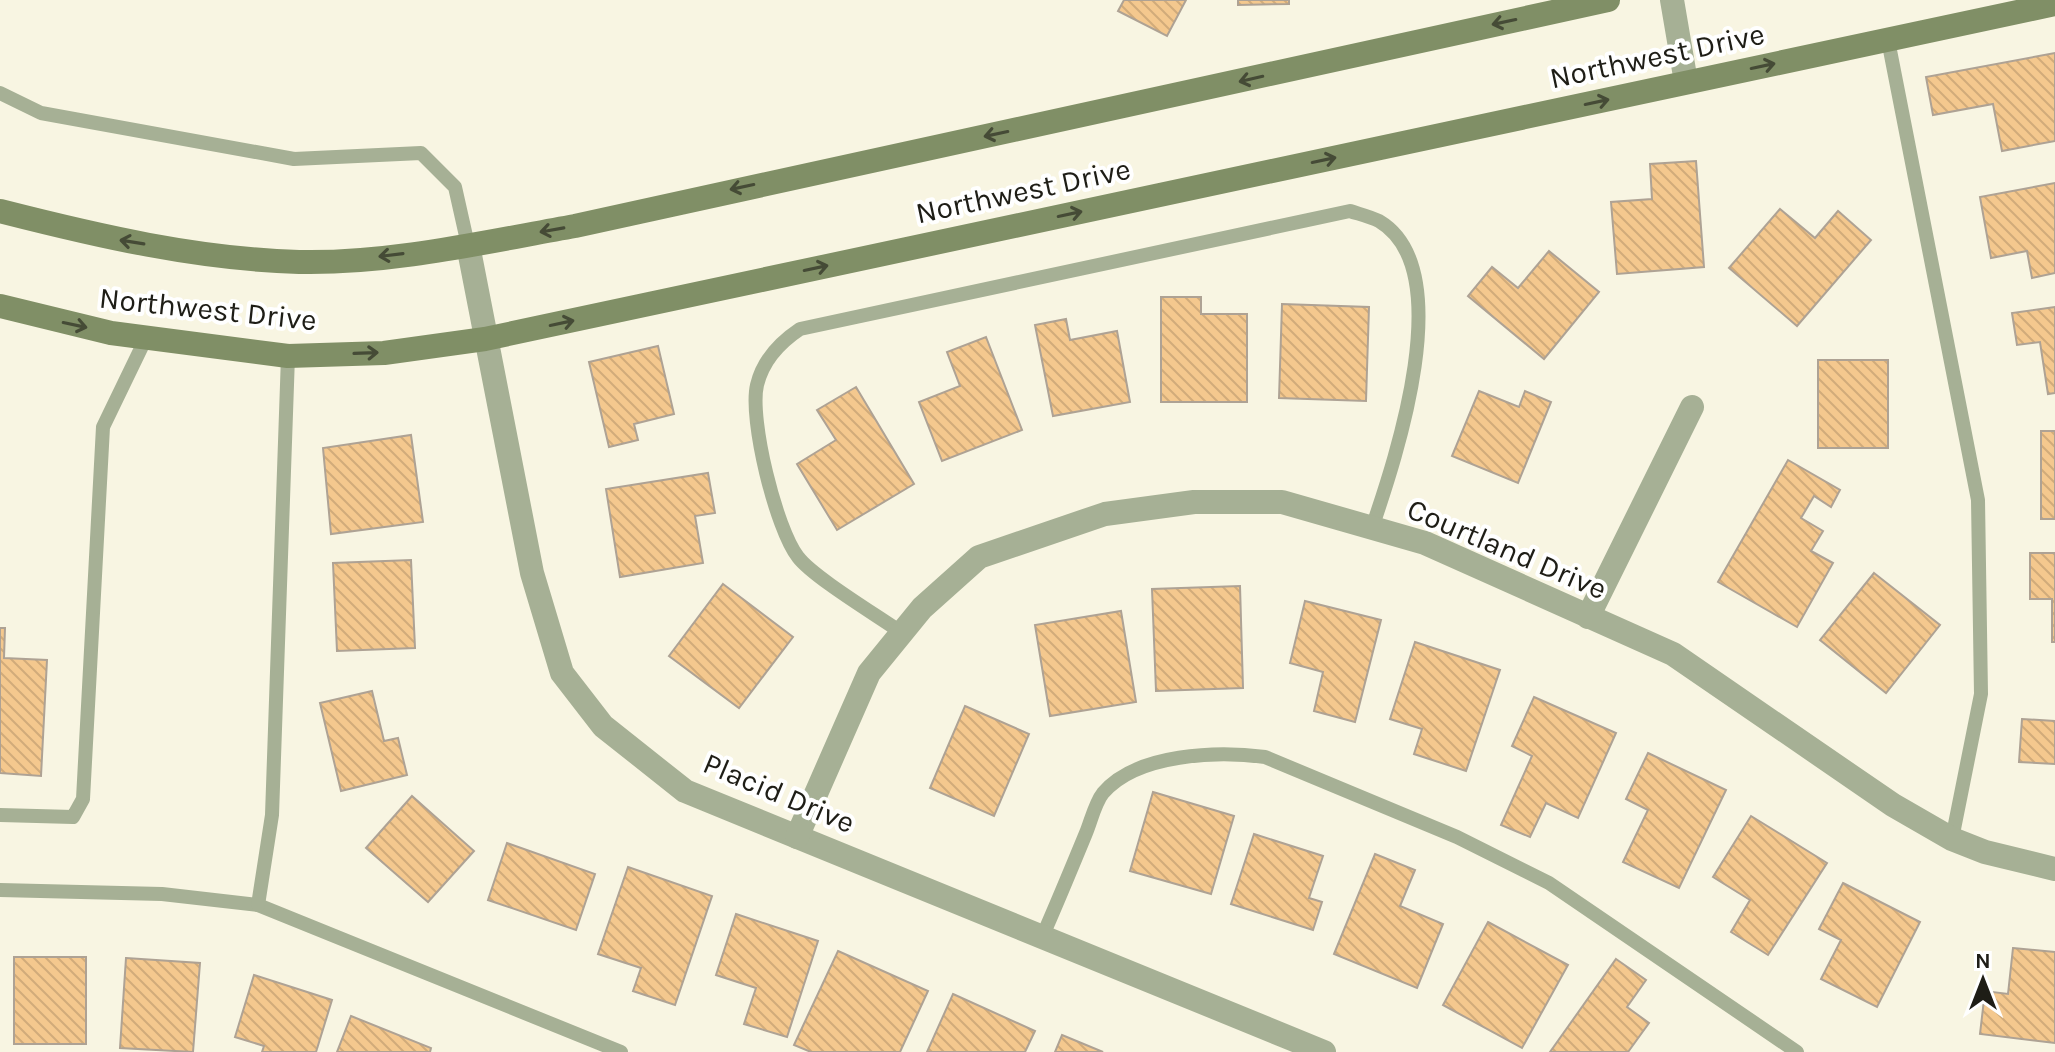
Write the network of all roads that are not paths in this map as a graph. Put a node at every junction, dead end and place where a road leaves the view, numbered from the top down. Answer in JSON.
{"nodes":[{"id":1,"x":1608,"y":0,"type":"edge"},
{"id":2,"x":1672,"y":0,"type":"edge"},
{"id":3,"x":2055,"y":4,"type":"edge"},
{"id":4,"x":1888,"y":40,"type":"junction"},
{"id":5,"x":1686,"y":82,"type":"junction"},
{"id":6,"x":0,"y":93,"type":"edge"},
{"id":7,"x":0,"y":211,"type":"edge"},
{"id":8,"x":468,"y":245,"type":"junction"},
{"id":9,"x":0,"y":306,"type":"edge"},
{"id":10,"x":146,"y":338,"type":"junction"},
{"id":11,"x":485,"y":339,"type":"junction"},
{"id":12,"x":288,"y":356,"type":"junction"},
{"id":13,"x":1692,"y":407,"type":"dead end"},
{"id":14,"x":1372,"y":528,"type":"junction"},
{"id":15,"x":1588,"y":617,"type":"junction"},
{"id":16,"x":902,"y":633,"type":"junction"},
{"id":17,"x":0,"y":815,"type":"edge"},
{"id":18,"x":797,"y":837,"type":"junction"},
{"id":19,"x":1952,"y":839,"type":"junction"},
{"id":20,"x":2055,"y":869,"type":"edge"},
{"id":21,"x":0,"y":890,"type":"edge"},
{"id":22,"x":258,"y":905,"type":"junction"},
{"id":23,"x":1043,"y":935,"type":"junction"},
{"id":24,"x":621,"y":1052,"type":"edge"},
{"id":25,"x":1324,"y":1052,"type":"edge"},
{"id":26,"x":1797,"y":1052,"type":"edge"}],
"edges":[{"from":1,"to":8,"type":"main road","name":"Northwest Drive","one_way":true},
{"from":2,"to":5,"type":"street"},
{"from":3,"to":4,"type":"main road","name":"Northwest Drive"},
{"from":5,"to":4,"type":"main road","name":"Northwest Drive","one_way":true},
{"from":4,"to":19,"type":"lane"},
{"from":11,"to":5,"type":"main road","name":"Northwest Drive","one_way":true},
{"from":6,"to":8,"type":"lane"},
{"from":8,"to":7,"type":"main road","name":"Northwest Drive","one_way":true},
{"from":8,"to":11,"type":"street","name":"Placid Drive"},
{"from":9,"to":10,"type":"main road","name":"Northwest Drive","one_way":true},
{"from":10,"to":12,"type":"main road","name":"Northwest Drive"},
{"from":10,"to":17,"type":"lane"},
{"from":12,"to":11,"type":"main road","name":"Northwest Drive","one_way":true},
{"from":11,"to":18,"type":"street","name":"Placid Drive"},
{"from":12,"to":22,"type":"lane"},
{"from":13,"to":15,"type":"street"},
{"from":14,"to":15,"type":"street","name":"Courtland Drive"},
{"from":14,"to":16,"type":"street","name":"Courtland Drive"},
{"from":14,"to":16,"type":"lane"},
{"from":15,"to":19,"type":"street","name":"Courtland Drive"},
{"from":16,"to":18,"type":"street","name":"Courtland Drive"},
{"from":18,"to":23,"type":"street","name":"Placid Drive"},
{"from":19,"to":20,"type":"street","name":"Courtland Drive"},
{"from":21,"to":22,"type":"lane"},
{"from":22,"to":24,"type":"lane"},
{"from":23,"to":25,"type":"street","name":"Placid Drive"},
{"from":23,"to":26,"type":"lane"}]}
